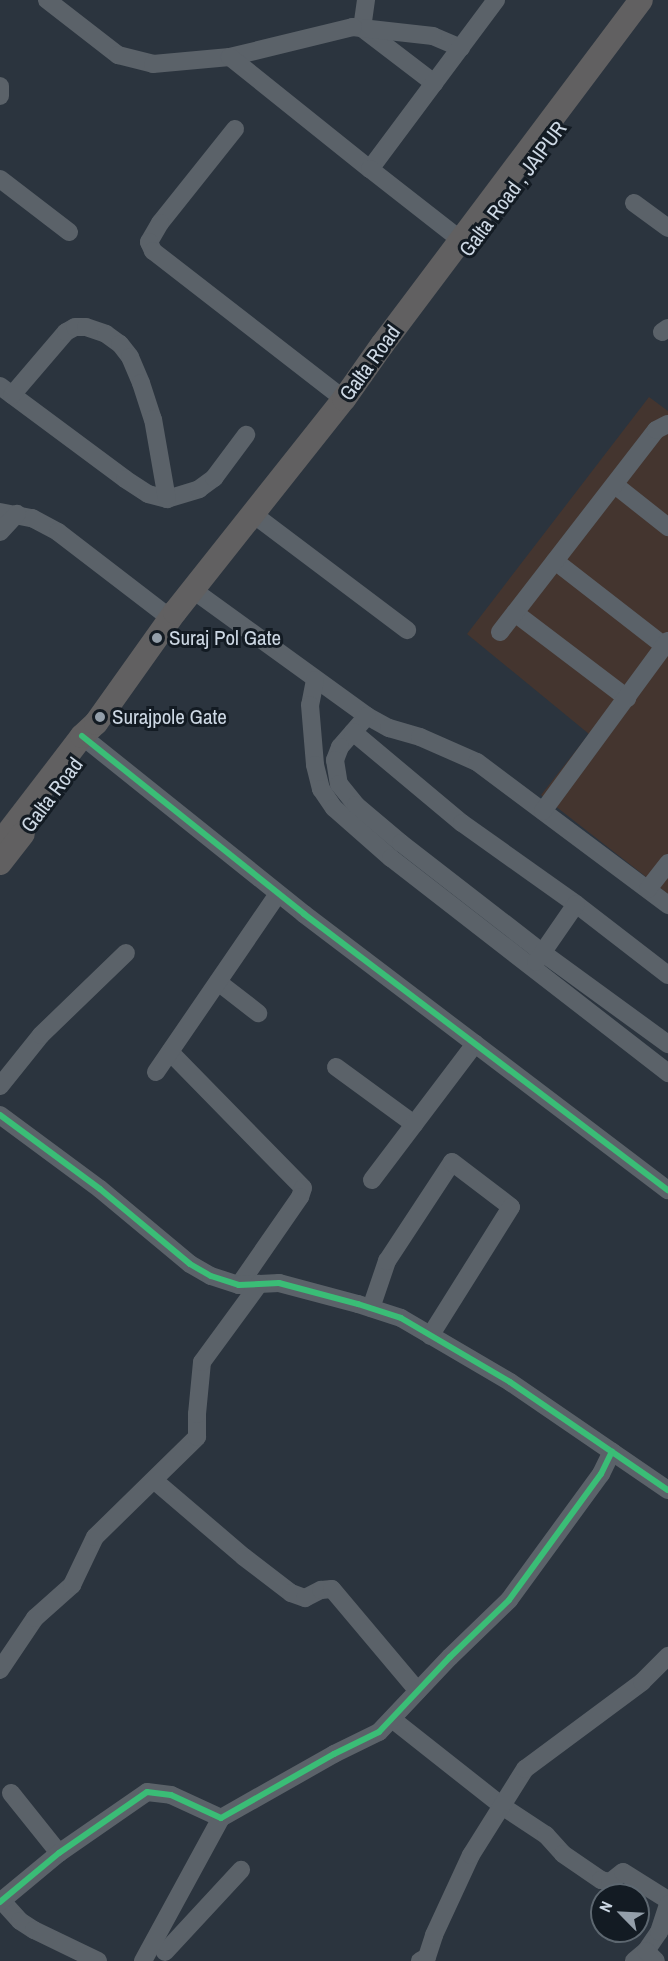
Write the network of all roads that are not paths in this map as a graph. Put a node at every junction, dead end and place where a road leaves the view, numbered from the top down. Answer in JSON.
{"nodes":[{"id":1,"x":47,"y":0,"type":"edge"},
{"id":2,"x":366,"y":0,"type":"edge"},
{"id":3,"x":496,"y":0,"type":"edge"},
{"id":4,"x":641,"y":0,"type":"edge"},
{"id":5,"x":658,"y":0,"type":"edge"},
{"id":6,"x":362,"y":28,"type":"junction"},
{"id":7,"x":461,"y":48,"type":"junction"},
{"id":8,"x":230,"y":57,"type":"junction"},
{"id":9,"x":434,"y":83,"type":"junction"},
{"id":10,"x":0,"y":86,"type":"edge"},
{"id":11,"x":0,"y":96,"type":"edge"},
{"id":12,"x":235,"y":129,"type":"dead end"},
{"id":13,"x":370,"y":169,"type":"junction"},
{"id":14,"x":0,"y":179,"type":"edge"},
{"id":15,"x":634,"y":203,"type":"dead end"},
{"id":16,"x":668,"y":228,"type":"edge"},
{"id":17,"x":69,"y":232,"type":"dead end"},
{"id":18,"x":461,"y":240,"type":"junction"},
{"id":19,"x":364,"y":374,"type":"junction"},
{"id":20,"x":6,"y":390,"type":"edge"},
{"id":21,"x":344,"y":399,"type":"junction"},
{"id":22,"x":668,"y":424,"type":"edge"},
{"id":23,"x":246,"y":435,"type":"dead end"},
{"id":24,"x":615,"y":485,"type":"junction"},
{"id":25,"x":166,"y":499,"type":"junction"},
{"id":26,"x":9,"y":513,"type":"edge"},
{"id":27,"x":253,"y":514,"type":"junction"},
{"id":28,"x":668,"y":527,"type":"edge"},
{"id":29,"x":0,"y":532,"type":"edge"},
{"id":30,"x":555,"y":561,"type":"junction"},
{"id":31,"x":193,"y":590,"type":"junction"},
{"id":32,"x":515,"y":613,"type":"junction"},
{"id":33,"x":170,"y":618,"type":"junction"},
{"id":34,"x":407,"y":630,"type":"dead end"},
{"id":35,"x":500,"y":632,"type":"dead end"},
{"id":36,"x":666,"y":643,"type":"edge"},
{"id":37,"x":315,"y":680,"type":"junction"},
{"id":38,"x":627,"y":698,"type":"junction"},
{"id":39,"x":367,"y":716,"type":"junction"},
{"id":40,"x":353,"y":732,"type":"junction"},
{"id":41,"x":90,"y":735,"type":"junction"},
{"id":42,"x":325,"y":762,"type":"junction"},
{"id":43,"x":543,"y":811,"type":"junction"},
{"id":44,"x":0,"y":843,"type":"edge"},
{"id":45,"x":668,"y":862,"type":"edge"},
{"id":46,"x":0,"y":863,"type":"edge"},
{"id":47,"x":648,"y":890,"type":"junction"},
{"id":48,"x":278,"y":894,"type":"junction"},
{"id":49,"x":576,"y":904,"type":"junction"},
{"id":50,"x":668,"y":905,"type":"edge"},
{"id":51,"x":126,"y":953,"type":"dead end"},
{"id":52,"x":538,"y":960,"type":"junction"},
{"id":53,"x":668,"y":975,"type":"edge"},
{"id":54,"x":218,"y":982,"type":"junction"},
{"id":55,"x":258,"y":1013,"type":"dead end"},
{"id":56,"x":475,"y":1044,"type":"junction"},
{"id":57,"x":668,"y":1044,"type":"edge"},
{"id":58,"x":170,"y":1052,"type":"junction"},
{"id":59,"x":336,"y":1067,"type":"dead end"},
{"id":60,"x":667,"y":1069,"type":"edge"},
{"id":61,"x":156,"y":1072,"type":"dead end"},
{"id":62,"x":0,"y":1086,"type":"edge"},
{"id":63,"x":0,"y":1115,"type":"edge"},
{"id":64,"x":414,"y":1124,"type":"junction"},
{"id":65,"x":372,"y":1180,"type":"dead end"},
{"id":66,"x":668,"y":1190,"type":"edge"},
{"id":67,"x":259,"y":1284,"type":"junction"},
{"id":68,"x":239,"y":1285,"type":"junction"},
{"id":69,"x":371,"y":1308,"type":"junction"},
{"id":70,"x":430,"y":1336,"type":"junction"},
{"id":71,"x":612,"y":1451,"type":"junction"},
{"id":72,"x":156,"y":1480,"type":"junction"},
{"id":73,"x":668,"y":1490,"type":"edge"},
{"id":74,"x":668,"y":1656,"type":"edge"},
{"id":75,"x":0,"y":1670,"type":"edge"},
{"id":76,"x":418,"y":1691,"type":"junction"},
{"id":77,"x":392,"y":1719,"type":"junction"},
{"id":78,"x":11,"y":1793,"type":"dead end"},
{"id":79,"x":502,"y":1806,"type":"junction"},
{"id":80,"x":221,"y":1818,"type":"junction"},
{"id":81,"x":59,"y":1853,"type":"junction"},
{"id":82,"x":241,"y":1870,"type":"dead end"},
{"id":83,"x":1,"y":1901,"type":"edge"},
{"id":84,"x":668,"y":1902,"type":"edge"},
{"id":85,"x":165,"y":1952,"type":"edge"},
{"id":86,"x":645,"y":1958,"type":"edge"},
{"id":87,"x":427,"y":1960,"type":"edge"},
{"id":88,"x":98,"y":1961,"type":"edge"},
{"id":89,"x":143,"y":1961,"type":"edge"}],
"edges":[{"from":1,"to":8,"type":"street"},
{"from":2,"to":6,"type":"street"},
{"from":3,"to":7,"type":"street"},
{"from":4,"to":18,"type":"main road","name":"Galta Road"},
{"from":5,"to":19,"type":"main road","name":"Galta Road , JAIPUR"},
{"from":6,"to":7,"type":"street"},
{"from":6,"to":8,"type":"street"},
{"from":6,"to":9,"type":"street"},
{"from":7,"to":9,"type":"street"},
{"from":8,"to":13,"type":"street"},
{"from":9,"to":13,"type":"street"},
{"from":10,"to":11,"type":"street"},
{"from":12,"to":21,"type":"street"},
{"from":13,"to":18,"type":"street"},
{"from":14,"to":17,"type":"street"},
{"from":15,"to":16,"type":"street"},
{"from":18,"to":19,"type":"main road","name":"Galta Road"},
{"from":19,"to":21,"type":"main road","name":"Galta Road"},
{"from":20,"to":25,"type":"street"},
{"from":20,"to":25,"type":"street"},
{"from":21,"to":27,"type":"main road","name":"Galta Road"},
{"from":22,"to":24,"type":"street"},
{"from":23,"to":25,"type":"street"},
{"from":24,"to":28,"type":"street"},
{"from":24,"to":30,"type":"street"},
{"from":26,"to":29,"type":"street"},
{"from":26,"to":33,"type":"street"},
{"from":27,"to":31,"type":"main road","name":"Galta Road"},
{"from":27,"to":34,"type":"street"},
{"from":30,"to":32,"type":"street"},
{"from":30,"to":36,"type":"street"},
{"from":31,"to":33,"type":"main road","name":"Galta Road"},
{"from":31,"to":37,"type":"street"},
{"from":32,"to":35,"type":"street"},
{"from":32,"to":38,"type":"street"},
{"from":33,"to":41,"type":"main road","name":"Galta Road"},
{"from":36,"to":38,"type":"street"},
{"from":37,"to":39,"type":"street"},
{"from":37,"to":42,"type":"street"},
{"from":38,"to":43,"type":"street"},
{"from":39,"to":40,"type":"street"},
{"from":39,"to":43,"type":"street"},
{"from":40,"to":42,"type":"street"},
{"from":40,"to":49,"type":"street"},
{"from":41,"to":44,"type":"main road"},
{"from":41,"to":46,"type":"main road","name":"Galta Road"},
{"from":41,"to":48,"type":"street"},
{"from":42,"to":52,"type":"street"},
{"from":43,"to":47,"type":"street"},
{"from":45,"to":47,"type":"street"},
{"from":47,"to":50,"type":"street"},
{"from":48,"to":54,"type":"street"},
{"from":48,"to":56,"type":"street"},
{"from":49,"to":52,"type":"street"},
{"from":49,"to":53,"type":"street"},
{"from":51,"to":62,"type":"street"},
{"from":52,"to":57,"type":"street"},
{"from":52,"to":60,"type":"street"},
{"from":54,"to":55,"type":"street"},
{"from":54,"to":58,"type":"street"},
{"from":56,"to":64,"type":"street"},
{"from":56,"to":66,"type":"street"},
{"from":58,"to":61,"type":"street"},
{"from":58,"to":68,"type":"street"},
{"from":59,"to":64,"type":"street"},
{"from":63,"to":68,"type":"street"},
{"from":64,"to":65,"type":"street"},
{"from":67,"to":68,"type":"street"},
{"from":67,"to":69,"type":"street"},
{"from":67,"to":72,"type":"street"},
{"from":69,"to":70,"type":"street"},
{"from":69,"to":70,"type":"street"},
{"from":70,"to":71,"type":"street"},
{"from":71,"to":73,"type":"street"},
{"from":71,"to":76,"type":"street"},
{"from":72,"to":75,"type":"street"},
{"from":72,"to":76,"type":"street"},
{"from":74,"to":79,"type":"street"},
{"from":76,"to":77,"type":"street"},
{"from":77,"to":79,"type":"street"},
{"from":77,"to":80,"type":"street"},
{"from":78,"to":81,"type":"street"},
{"from":79,"to":84,"type":"street"},
{"from":79,"to":87,"type":"street"},
{"from":80,"to":81,"type":"street"},
{"from":80,"to":85,"type":"street"},
{"from":81,"to":83,"type":"street"},
{"from":82,"to":85,"type":"street"},
{"from":83,"to":88,"type":"street"},
{"from":84,"to":86,"type":"street"},
{"from":85,"to":89,"type":"street"}]}
